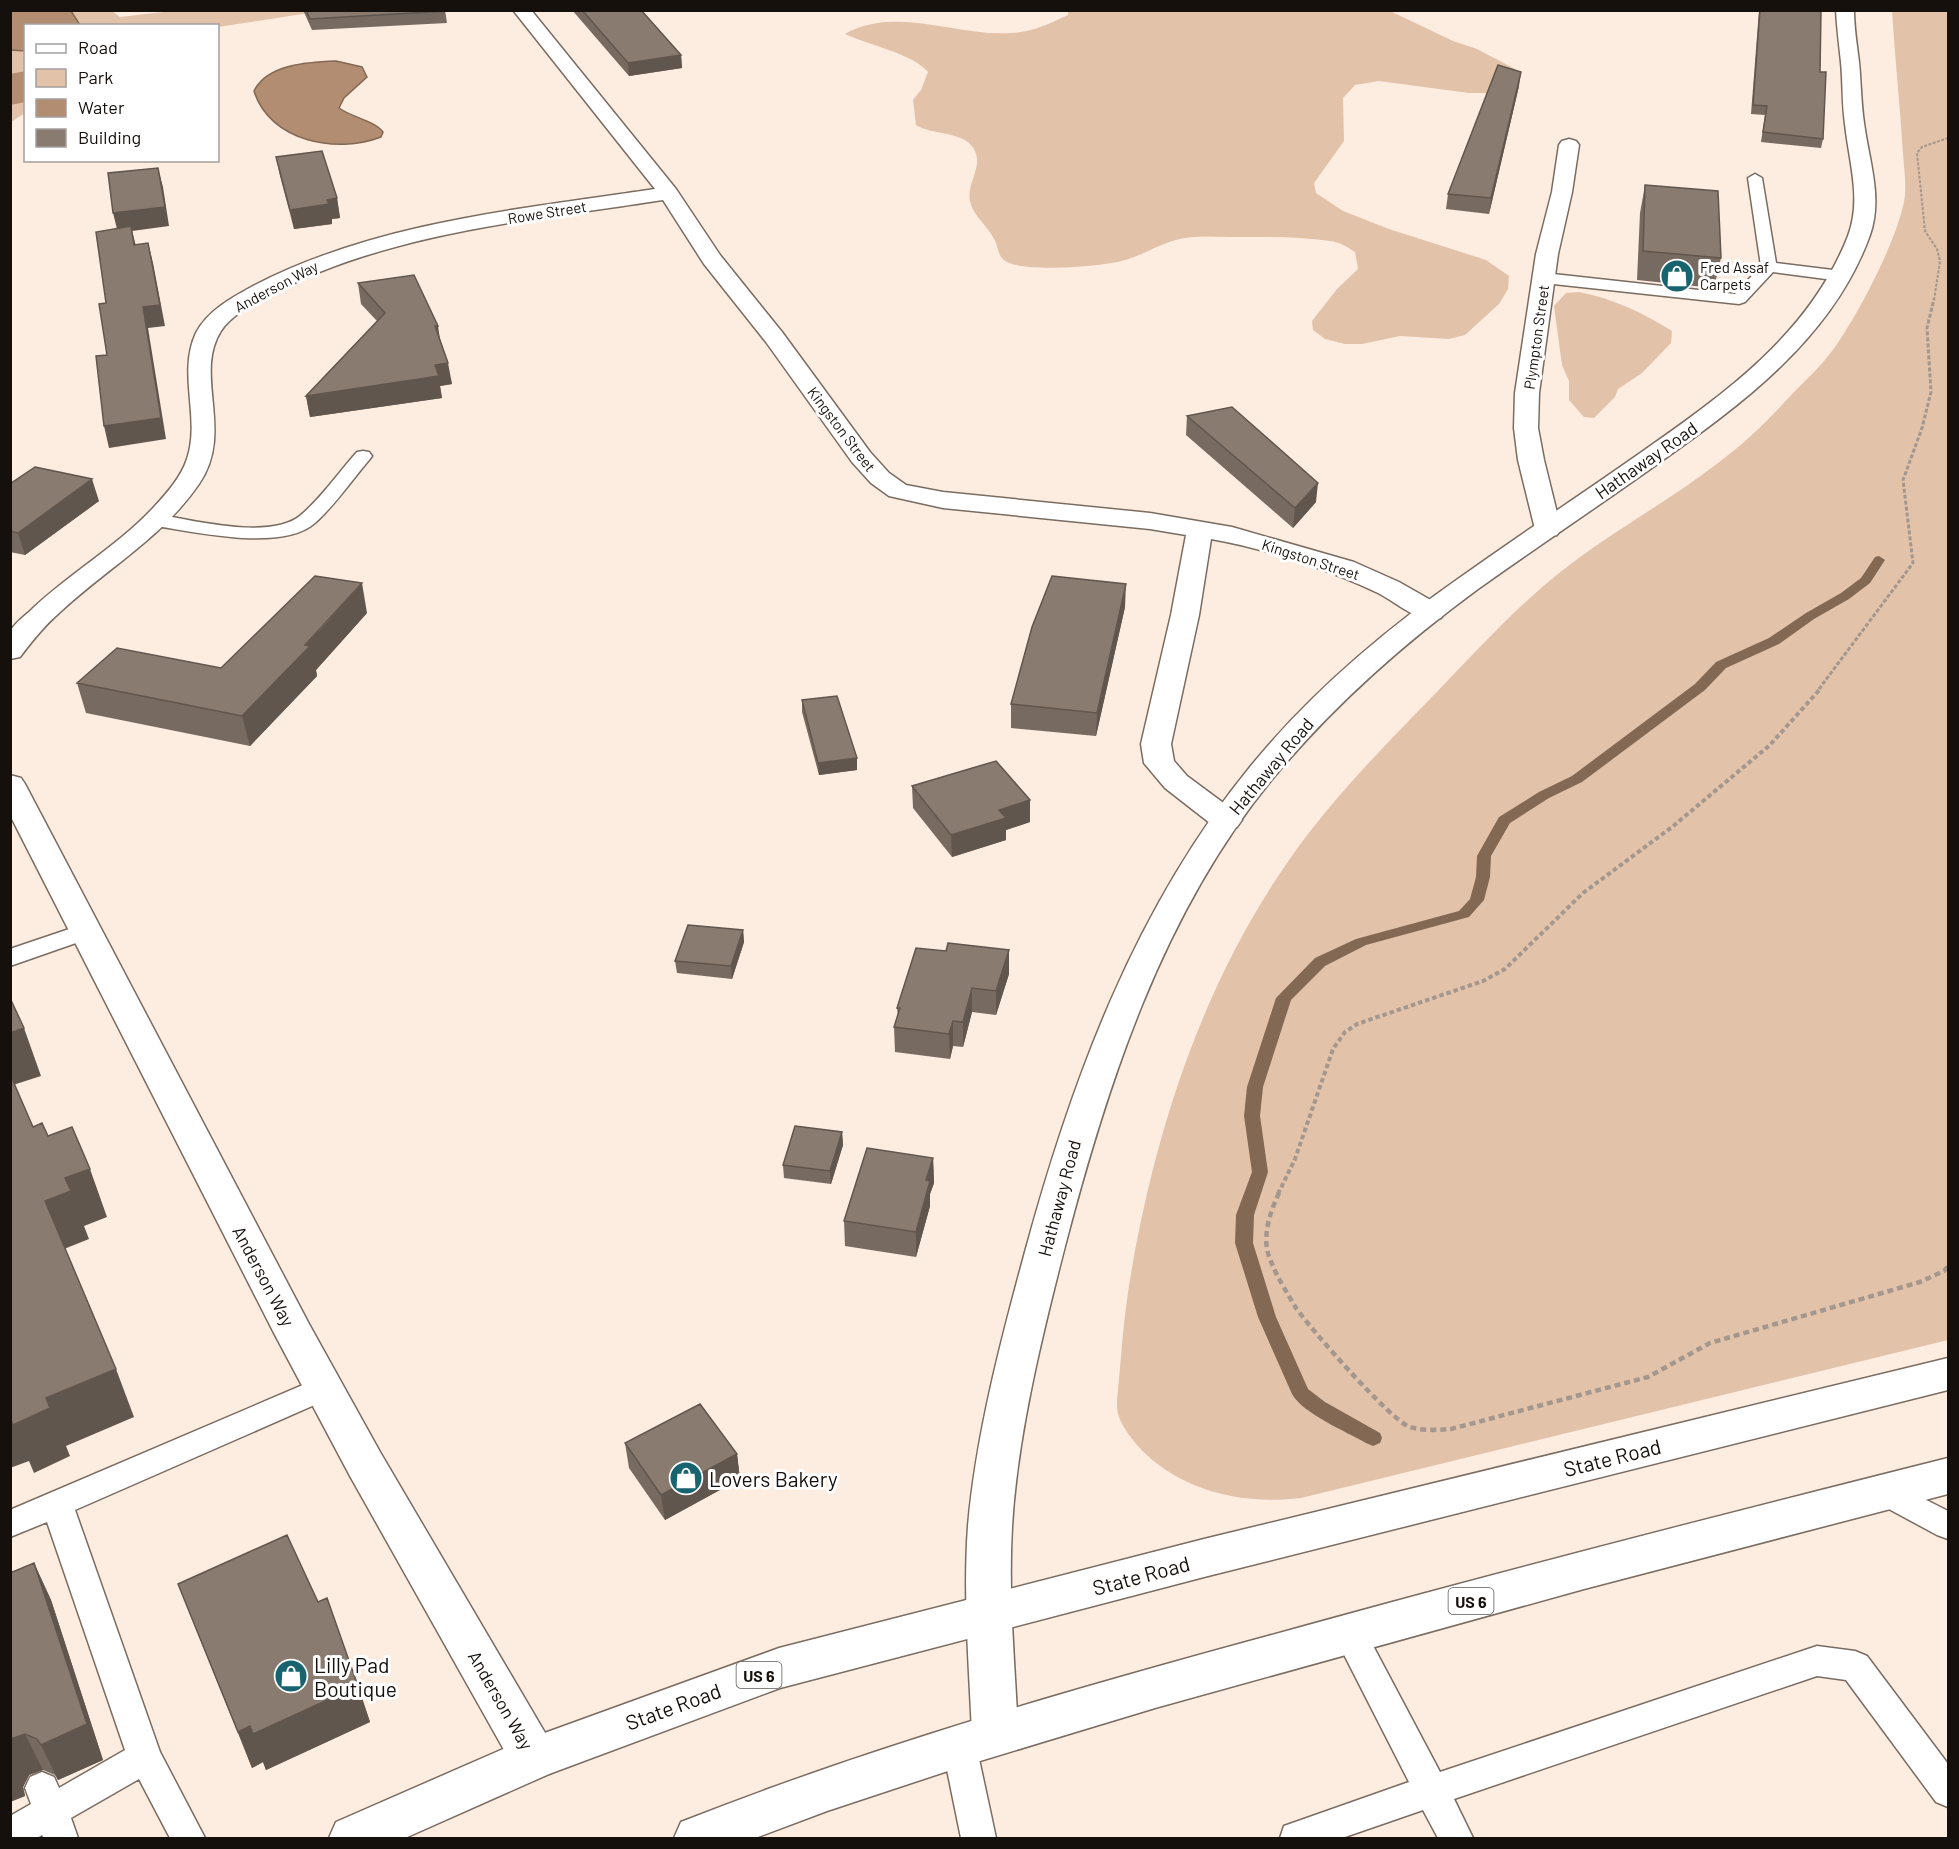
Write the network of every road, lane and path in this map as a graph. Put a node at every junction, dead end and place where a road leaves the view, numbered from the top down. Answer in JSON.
{"nodes":[{"id":1,"x":521,"y":10,"type":"edge"},
{"id":2,"x":1845,"y":10,"type":"edge"},
{"id":3,"x":1948,"y":138,"type":"edge"},
{"id":4,"x":1569,"y":145,"type":"dead end"},
{"id":5,"x":1755,"y":178,"type":"dead end"},
{"id":6,"x":669,"y":193,"type":"junction"},
{"id":7,"x":426,"y":233,"type":"joint"},
{"id":8,"x":1768,"y":267,"type":"junction"},
{"id":9,"x":1841,"y":276,"type":"junction"},
{"id":10,"x":1544,"y":278,"type":"junction"},
{"id":11,"x":363,"y":456,"type":"dead end"},
{"id":12,"x":156,"y":520,"type":"junction"},
{"id":13,"x":1200,"y":528,"type":"junction"},
{"id":14,"x":1548,"y":529,"type":"junction"},
{"id":15,"x":1431,"y":612,"type":"junction"},
{"id":16,"x":10,"y":651,"type":"edge"},
{"id":17,"x":10,"y":784,"type":"edge"},
{"id":18,"x":1226,"y":820,"type":"junction"},
{"id":19,"x":87,"y":931,"type":"junction"},
{"id":20,"x":10,"y":958,"type":"edge"},
{"id":21,"x":1948,"y":1266,"type":"edge"},
{"id":22,"x":1948,"y":1374,"type":"edge"},
{"id":23,"x":324,"y":1388,"type":"junction"},
{"id":24,"x":1948,"y":1476,"type":"edge"},
{"id":25,"x":1885,"y":1492,"type":"junction"},
{"id":26,"x":57,"y":1504,"type":"junction"},
{"id":27,"x":10,"y":1524,"type":"edge"},
{"id":28,"x":1948,"y":1526,"type":"edge"},
{"id":29,"x":990,"y":1614,"type":"junction"},
{"id":30,"x":1349,"y":1633,"type":"junction"},
{"id":31,"x":977,"y":1739,"type":"junction"},
{"id":32,"x":145,"y":1757,"type":"junction"},
{"id":33,"x":534,"y":1758,"type":"junction"},
{"id":34,"x":1430,"y":1791,"type":"junction"},
{"id":35,"x":1948,"y":1791,"type":"edge"},
{"id":36,"x":51,"y":1813,"type":"edge"},
{"id":37,"x":10,"y":1835,"type":"edge"},
{"id":38,"x":188,"y":1839,"type":"edge"},
{"id":39,"x":353,"y":1839,"type":"edge"},
{"id":40,"x":698,"y":1839,"type":"edge"},
{"id":41,"x":980,"y":1839,"type":"edge"},
{"id":42,"x":1296,"y":1839,"type":"edge"},
{"id":43,"x":1456,"y":1839,"type":"edge"}],
"edges":[{"from":1,"to":6,"type":"street","name":"Kingston Street"},
{"from":2,"to":9,"type":"street","name":"Hathaway Road"},
{"from":3,"to":21,"type":"path"},
{"from":4,"to":10,"type":"street","name":"Plympton Street"},
{"from":5,"to":8,"type":"lane"},
{"from":6,"to":7,"type":"street","name":"Rowe Street"},
{"from":6,"to":13,"type":"street","name":"Kingston Street"},
{"from":7,"to":12,"type":"street","name":"Anderson Way"},
{"from":8,"to":9,"type":"lane"},
{"from":8,"to":10,"type":"lane"},
{"from":9,"to":14,"type":"street","name":"Hathaway Road"},
{"from":10,"to":14,"type":"street","name":"Plympton Street"},
{"from":11,"to":12,"type":"lane"},
{"from":12,"to":16,"type":"street","name":"Anderson Way"},
{"from":13,"to":15,"type":"street","name":"Kingston Street"},
{"from":13,"to":18,"type":"street"},
{"from":14,"to":15,"type":"street","name":"Hathaway Road"},
{"from":15,"to":18,"type":"street","name":"Hathaway Road"},
{"from":17,"to":19,"type":"street","name":"Anderson Way"},
{"from":18,"to":29,"type":"street","name":"Hathaway Road"},
{"from":19,"to":20,"type":"lane"},
{"from":19,"to":23,"type":"street","name":"Anderson Way"},
{"from":22,"to":29,"type":"street","name":"State Road","number":"US 6"},
{"from":23,"to":26,"type":"lane"},
{"from":23,"to":33,"type":"street","name":"Anderson Way"},
{"from":24,"to":25,"type":"street","number":"US 6"},
{"from":25,"to":28,"type":"lane"},
{"from":25,"to":30,"type":"street","number":"US 6"},
{"from":26,"to":27,"type":"lane"},
{"from":26,"to":32,"type":"lane"},
{"from":29,"to":31,"type":"street","name":"Hathaway Road"},
{"from":29,"to":33,"type":"street","name":"State Road","number":"US 6"},
{"from":30,"to":31,"type":"street","number":"US 6"},
{"from":30,"to":34,"type":"lane"},
{"from":31,"to":40,"type":"street","number":"US 6"},
{"from":31,"to":41,"type":"lane"},
{"from":32,"to":36,"type":"lane"},
{"from":32,"to":38,"type":"lane"},
{"from":33,"to":39,"type":"street","name":"State Road","number":"US 6"},
{"from":34,"to":35,"type":"lane"},
{"from":34,"to":42,"type":"lane"},
{"from":34,"to":43,"type":"lane"},
{"from":36,"to":37,"type":"lane"}]}
